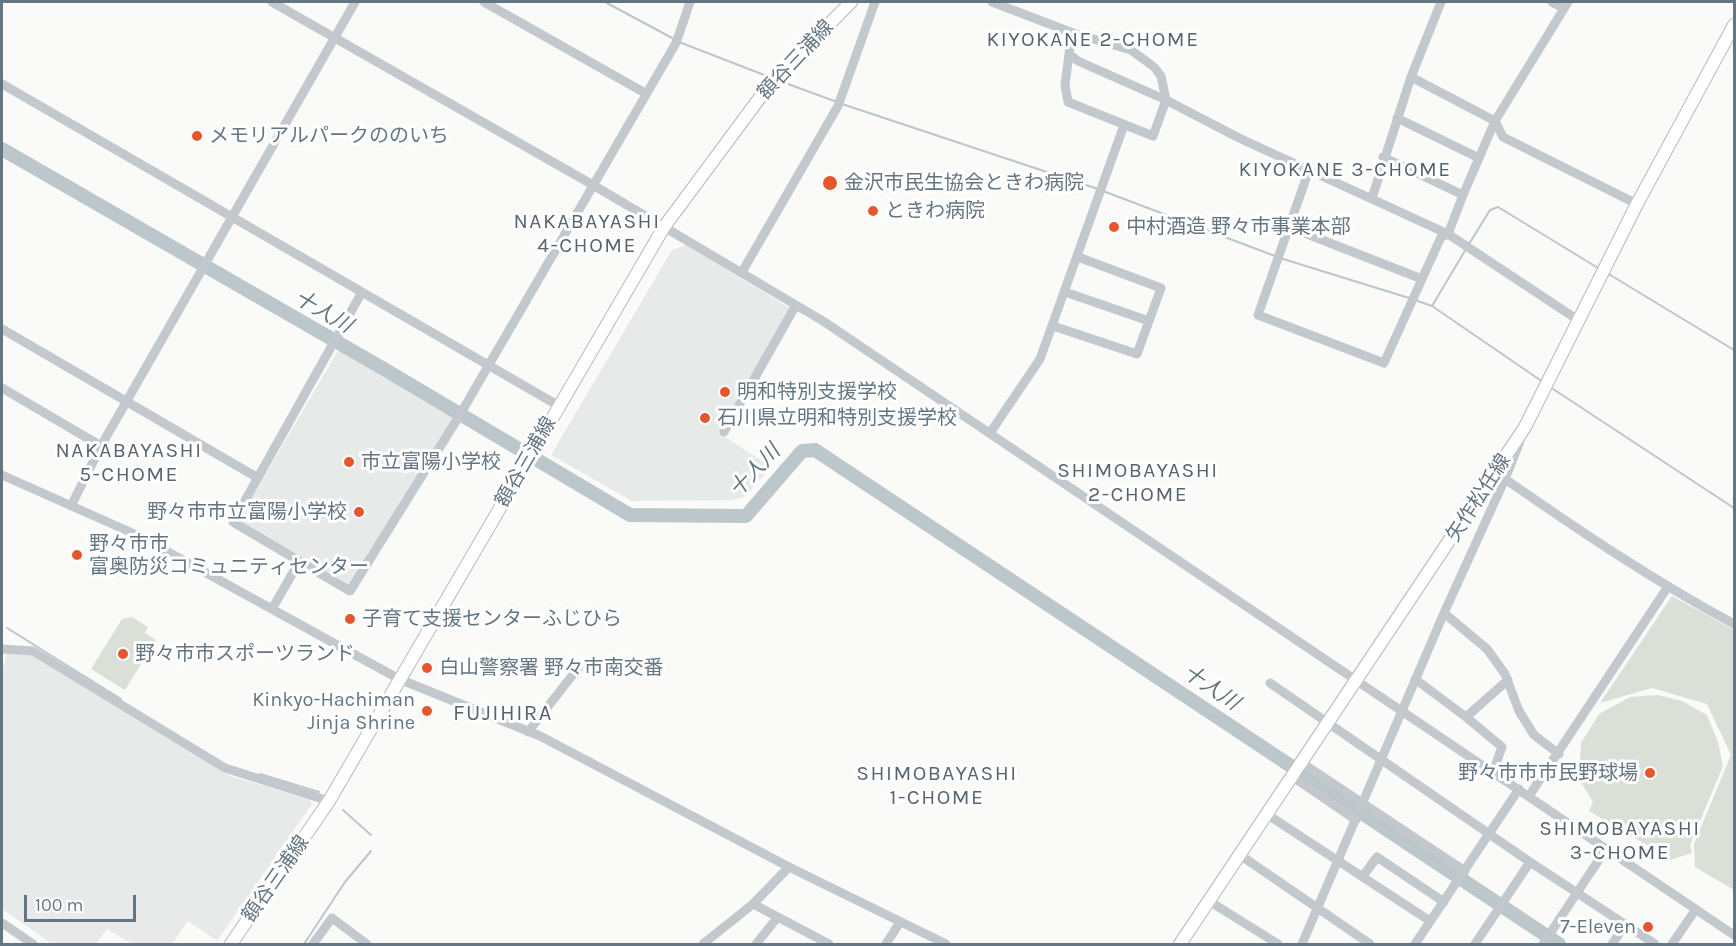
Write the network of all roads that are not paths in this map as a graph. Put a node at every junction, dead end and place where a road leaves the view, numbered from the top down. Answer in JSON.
{"nodes":[{"id":1,"x":272,"y":2,"type":"edge"},
{"id":2,"x":356,"y":2,"type":"edge"},
{"id":3,"x":484,"y":2,"type":"edge"},
{"id":4,"x":690,"y":2,"type":"edge"},
{"id":5,"x":851,"y":2,"type":"edge"},
{"id":6,"x":875,"y":2,"type":"edge"},
{"id":7,"x":992,"y":2,"type":"edge"},
{"id":8,"x":1441,"y":2,"type":"edge"},
{"id":9,"x":1552,"y":2,"type":"edge"},
{"id":10,"x":1566,"y":5,"type":"edge"},
{"id":11,"x":1734,"y":25,"type":"edge"},
{"id":12,"x":1073,"y":33,"type":"junction"},
{"id":13,"x":336,"y":38,"type":"junction"},
{"id":14,"x":1069,"y":54,"type":"junction"},
{"id":15,"x":1411,"y":77,"type":"junction"},
{"id":16,"x":2,"y":84,"type":"edge"},
{"id":17,"x":645,"y":93,"type":"junction"},
{"id":18,"x":1166,"y":100,"type":"junction"},
{"id":19,"x":1397,"y":118,"type":"junction"},
{"id":20,"x":1495,"y":121,"type":"junction"},
{"id":21,"x":1124,"y":125,"type":"junction"},
{"id":22,"x":1383,"y":156,"type":"junction"},
{"id":23,"x":1479,"y":158,"type":"junction"},
{"id":24,"x":1309,"y":170,"type":"junction"},
{"id":25,"x":593,"y":185,"type":"junction"},
{"id":26,"x":1463,"y":195,"type":"junction"},
{"id":27,"x":1372,"y":198,"type":"junction"},
{"id":28,"x":1637,"y":204,"type":"junction"},
{"id":29,"x":232,"y":217,"type":"junction"},
{"id":30,"x":664,"y":227,"type":"junction"},
{"id":31,"x":1289,"y":227,"type":"junction"},
{"id":32,"x":1451,"y":236,"type":"junction"},
{"id":33,"x":1078,"y":257,"type":"junction"},
{"id":34,"x":742,"y":272,"type":"junction"},
{"id":35,"x":1422,"y":279,"type":"junction"},
{"id":36,"x":362,"y":292,"type":"junction"},
{"id":37,"x":1065,"y":292,"type":"junction"},
{"id":38,"x":796,"y":305,"type":"junction"},
{"id":39,"x":1578,"y":320,"type":"junction"},
{"id":40,"x":1149,"y":321,"type":"junction"},
{"id":41,"x":1053,"y":326,"type":"junction"},
{"id":42,"x":2,"y":329,"type":"edge"},
{"id":43,"x":489,"y":365,"type":"junction"},
{"id":44,"x":2,"y":388,"type":"edge"},
{"id":45,"x":126,"y":401,"type":"junction"},
{"id":46,"x":559,"y":406,"type":"junction"},
{"id":47,"x":1525,"y":428,"type":"junction"},
{"id":48,"x":724,"y":432,"type":"dead end"},
{"id":49,"x":990,"y":433,"type":"junction"},
{"id":50,"x":101,"y":446,"type":"junction"},
{"id":51,"x":2,"y":475,"type":"edge"},
{"id":52,"x":258,"y":478,"type":"junction"},
{"id":53,"x":1505,"y":479,"type":"junction"},
{"id":54,"x":71,"y":506,"type":"junction"},
{"id":55,"x":298,"y":562,"type":"junction"},
{"id":56,"x":1667,"y":588,"type":"junction"},
{"id":57,"x":272,"y":609,"type":"junction"},
{"id":58,"x":1444,"y":613,"type":"junction"},
{"id":59,"x":1734,"y":624,"type":"edge"},
{"id":60,"x":2,"y":649,"type":"edge"},
{"id":61,"x":578,"y":668,"type":"dead end"},
{"id":62,"x":399,"y":679,"type":"junction"},
{"id":63,"x":1415,"y":679,"type":"junction"},
{"id":64,"x":1508,"y":680,"type":"junction"},
{"id":65,"x":1358,"y":681,"type":"junction"},
{"id":66,"x":1270,"y":683,"type":"dead end"},
{"id":67,"x":1402,"y":710,"type":"junction"},
{"id":68,"x":1466,"y":717,"type":"junction"},
{"id":69,"x":1327,"y":725,"type":"junction"},
{"id":70,"x":528,"y":732,"type":"junction"},
{"id":71,"x":1559,"y":754,"type":"junction"},
{"id":72,"x":1380,"y":760,"type":"junction"},
{"id":73,"x":1297,"y":770,"type":"junction"},
{"id":74,"x":1493,"y":772,"type":"junction"},
{"id":75,"x":1519,"y":789,"type":"junction"},
{"id":76,"x":1529,"y":796,"type":"junction"},
{"id":77,"x":328,"y":801,"type":"junction"},
{"id":78,"x":1359,"y":812,"type":"junction"},
{"id":79,"x":1268,"y":815,"type":"junction"},
{"id":80,"x":1489,"y":833,"type":"junction"},
{"id":81,"x":1606,"y":849,"type":"junction"},
{"id":82,"x":1240,"y":855,"type":"junction"},
{"id":83,"x":1338,"y":860,"type":"junction"},
{"id":84,"x":1530,"y":862,"type":"junction"},
{"id":85,"x":789,"y":867,"type":"junction"},
{"id":86,"x":1363,"y":876,"type":"junction"},
{"id":87,"x":1462,"y":876,"type":"junction"},
{"id":88,"x":1577,"y":894,"type":"junction"},
{"id":89,"x":1209,"y":901,"type":"junction"},
{"id":90,"x":1444,"y":902,"type":"junction"},
{"id":91,"x":753,"y":904,"type":"junction"},
{"id":92,"x":1319,"y":908,"type":"junction"},
{"id":93,"x":1696,"y":909,"type":"junction"},
{"id":94,"x":777,"y":918,"type":"junction"},
{"id":95,"x":1430,"y":921,"type":"junction"},
{"id":96,"x":900,"y":922,"type":"junction"},
{"id":97,"x":2,"y":923,"type":"edge"},
{"id":98,"x":1625,"y":925,"type":"junction"},
{"id":99,"x":1734,"y":935,"type":"edge"},
{"id":100,"x":1546,"y":940,"type":"edge"},
{"id":101,"x":823,"y":943,"type":"edge"},
{"id":102,"x":1181,"y":944,"type":"edge"},
{"id":103,"x":33,"y":945,"type":"edge"},
{"id":104,"x":231,"y":945,"type":"edge"},
{"id":105,"x":313,"y":945,"type":"edge"},
{"id":106,"x":367,"y":945,"type":"edge"},
{"id":107,"x":703,"y":945,"type":"edge"},
{"id":108,"x":756,"y":945,"type":"edge"},
{"id":109,"x":886,"y":945,"type":"edge"},
{"id":110,"x":946,"y":945,"type":"edge"},
{"id":111,"x":1278,"y":945,"type":"edge"},
{"id":112,"x":1302,"y":945,"type":"edge"},
{"id":113,"x":1370,"y":945,"type":"edge"},
{"id":114,"x":1415,"y":945,"type":"edge"},
{"id":115,"x":1475,"y":945,"type":"edge"},
{"id":116,"x":1612,"y":945,"type":"edge"},
{"id":117,"x":1655,"y":945,"type":"edge"},
{"id":118,"x":1672,"y":945,"type":"edge"}],
"edges":[{"from":1,"to":13,"type":"street"},
{"from":2,"to":13,"type":"street"},
{"from":3,"to":17,"type":"street"},
{"from":4,"to":17,"type":"street"},
{"from":5,"to":30,"type":"main road","name":"額谷三浦線"},
{"from":6,"to":34,"type":"street"},
{"from":7,"to":12,"type":"street"},
{"from":8,"to":15,"type":"street"},
{"from":9,"to":10,"type":"street"},
{"from":10,"to":20,"type":"street"},
{"from":11,"to":28,"type":"main road","name":"矢作松任線"},
{"from":12,"to":14,"type":"street"},
{"from":12,"to":18,"type":"street"},
{"from":13,"to":25,"type":"street"},
{"from":13,"to":29,"type":"street"},
{"from":14,"to":18,"type":"street"},
{"from":14,"to":21,"type":"street"},
{"from":15,"to":19,"type":"street"},
{"from":15,"to":20,"type":"street"},
{"from":16,"to":29,"type":"street"},
{"from":17,"to":25,"type":"street"},
{"from":18,"to":21,"type":"street"},
{"from":18,"to":24,"type":"street"},
{"from":19,"to":22,"type":"street"},
{"from":19,"to":23,"type":"street"},
{"from":20,"to":23,"type":"street"},
{"from":20,"to":28,"type":"street"},
{"from":21,"to":33,"type":"street"},
{"from":22,"to":26,"type":"street"},
{"from":22,"to":27,"type":"street"},
{"from":23,"to":26,"type":"street"},
{"from":24,"to":27,"type":"street"},
{"from":24,"to":31,"type":"street"},
{"from":25,"to":30,"type":"street"},
{"from":25,"to":43,"type":"street"},
{"from":26,"to":32,"type":"street"},
{"from":27,"to":32,"type":"street"},
{"from":28,"to":39,"type":"main road","name":"矢作松任線"},
{"from":29,"to":36,"type":"street"},
{"from":29,"to":45,"type":"street"},
{"from":30,"to":34,"type":"street"},
{"from":30,"to":46,"type":"main road","name":"額谷三浦線"},
{"from":31,"to":35,"type":"street"},
{"from":31,"to":35,"type":"street"},
{"from":32,"to":35,"type":"street"},
{"from":32,"to":39,"type":"street"},
{"from":33,"to":37,"type":"street"},
{"from":33,"to":40,"type":"street"},
{"from":34,"to":38,"type":"street"},
{"from":36,"to":43,"type":"street"},
{"from":36,"to":52,"type":"street"},
{"from":37,"to":40,"type":"street"},
{"from":37,"to":41,"type":"street"},
{"from":38,"to":48,"type":"street"},
{"from":38,"to":49,"type":"street"},
{"from":39,"to":47,"type":"main road","name":"矢作松任線"},
{"from":40,"to":41,"type":"street"},
{"from":41,"to":49,"type":"street"},
{"from":42,"to":45,"type":"street"},
{"from":43,"to":46,"type":"street"},
{"from":43,"to":55,"type":"street"},
{"from":44,"to":50,"type":"street"},
{"from":45,"to":50,"type":"street"},
{"from":45,"to":52,"type":"street"},
{"from":46,"to":62,"type":"main road","name":"額谷三浦線"},
{"from":47,"to":53,"type":"street"},
{"from":47,"to":65,"type":"main road","name":"矢作松任線"},
{"from":49,"to":65,"type":"street"},
{"from":50,"to":54,"type":"street"},
{"from":51,"to":54,"type":"street"},
{"from":52,"to":55,"type":"street"},
{"from":53,"to":56,"type":"street"},
{"from":53,"to":58,"type":"street"},
{"from":54,"to":57,"type":"street"},
{"from":55,"to":57,"type":"street"},
{"from":56,"to":59,"type":"street"},
{"from":56,"to":71,"type":"street"},
{"from":57,"to":62,"type":"street"},
{"from":58,"to":63,"type":"street"},
{"from":58,"to":64,"type":"street"},
{"from":60,"to":77,"type":"street"},
{"from":61,"to":70,"type":"street"},
{"from":62,"to":70,"type":"street"},
{"from":62,"to":77,"type":"main road","name":"額谷三浦線"},
{"from":63,"to":67,"type":"street"},
{"from":63,"to":68,"type":"street"},
{"from":64,"to":68,"type":"street"},
{"from":64,"to":71,"type":"street"},
{"from":65,"to":67,"type":"street"},
{"from":65,"to":69,"type":"main road","name":"矢作松任線"},
{"from":66,"to":69,"type":"street"},
{"from":67,"to":72,"type":"street"},
{"from":67,"to":74,"type":"street"},
{"from":68,"to":74,"type":"street"},
{"from":69,"to":72,"type":"street"},
{"from":69,"to":73,"type":"main road","name":"矢作松任線"},
{"from":70,"to":85,"type":"street"},
{"from":71,"to":76,"type":"street"},
{"from":72,"to":78,"type":"street"},
{"from":72,"to":80,"type":"street"},
{"from":73,"to":78,"type":"street"},
{"from":73,"to":78,"type":"street"},
{"from":73,"to":79,"type":"main road","name":"矢作松任線"},
{"from":74,"to":75,"type":"street"},
{"from":75,"to":76,"type":"street"},
{"from":75,"to":80,"type":"street"},
{"from":76,"to":81,"type":"street"},
{"from":77,"to":104,"type":"main road","name":"額谷三浦線"},
{"from":78,"to":83,"type":"street"},
{"from":78,"to":87,"type":"street"},
{"from":79,"to":82,"type":"main road","name":"矢作松任線"},
{"from":79,"to":83,"type":"street"},
{"from":80,"to":84,"type":"street"},
{"from":80,"to":87,"type":"street"},
{"from":81,"to":88,"type":"street"},
{"from":81,"to":93,"type":"street"},
{"from":82,"to":89,"type":"main road","name":"矢作松任線"},
{"from":82,"to":92,"type":"street"},
{"from":83,"to":86,"type":"street"},
{"from":83,"to":92,"type":"street"},
{"from":84,"to":88,"type":"street"},
{"from":84,"to":115,"type":"street"},
{"from":85,"to":91,"type":"street"},
{"from":85,"to":96,"type":"street"},
{"from":86,"to":90,"type":"street"},
{"from":86,"to":95,"type":"street"},
{"from":87,"to":90,"type":"street"},
{"from":88,"to":98,"type":"street"},
{"from":88,"to":100,"type":"street"},
{"from":89,"to":102,"type":"main road","name":"矢作松任線"},
{"from":89,"to":111,"type":"street"},
{"from":90,"to":95,"type":"street"},
{"from":91,"to":94,"type":"street"},
{"from":91,"to":107,"type":"street"},
{"from":92,"to":112,"type":"street"},
{"from":92,"to":113,"type":"street"},
{"from":93,"to":99,"type":"street"},
{"from":93,"to":118,"type":"street"},
{"from":94,"to":101,"type":"street"},
{"from":94,"to":108,"type":"street"},
{"from":95,"to":114,"type":"street"},
{"from":96,"to":109,"type":"street"},
{"from":96,"to":110,"type":"street"},
{"from":97,"to":103,"type":"street"},
{"from":98,"to":116,"type":"street"},
{"from":98,"to":117,"type":"street"},
{"from":105,"to":106,"type":"street"}]}
